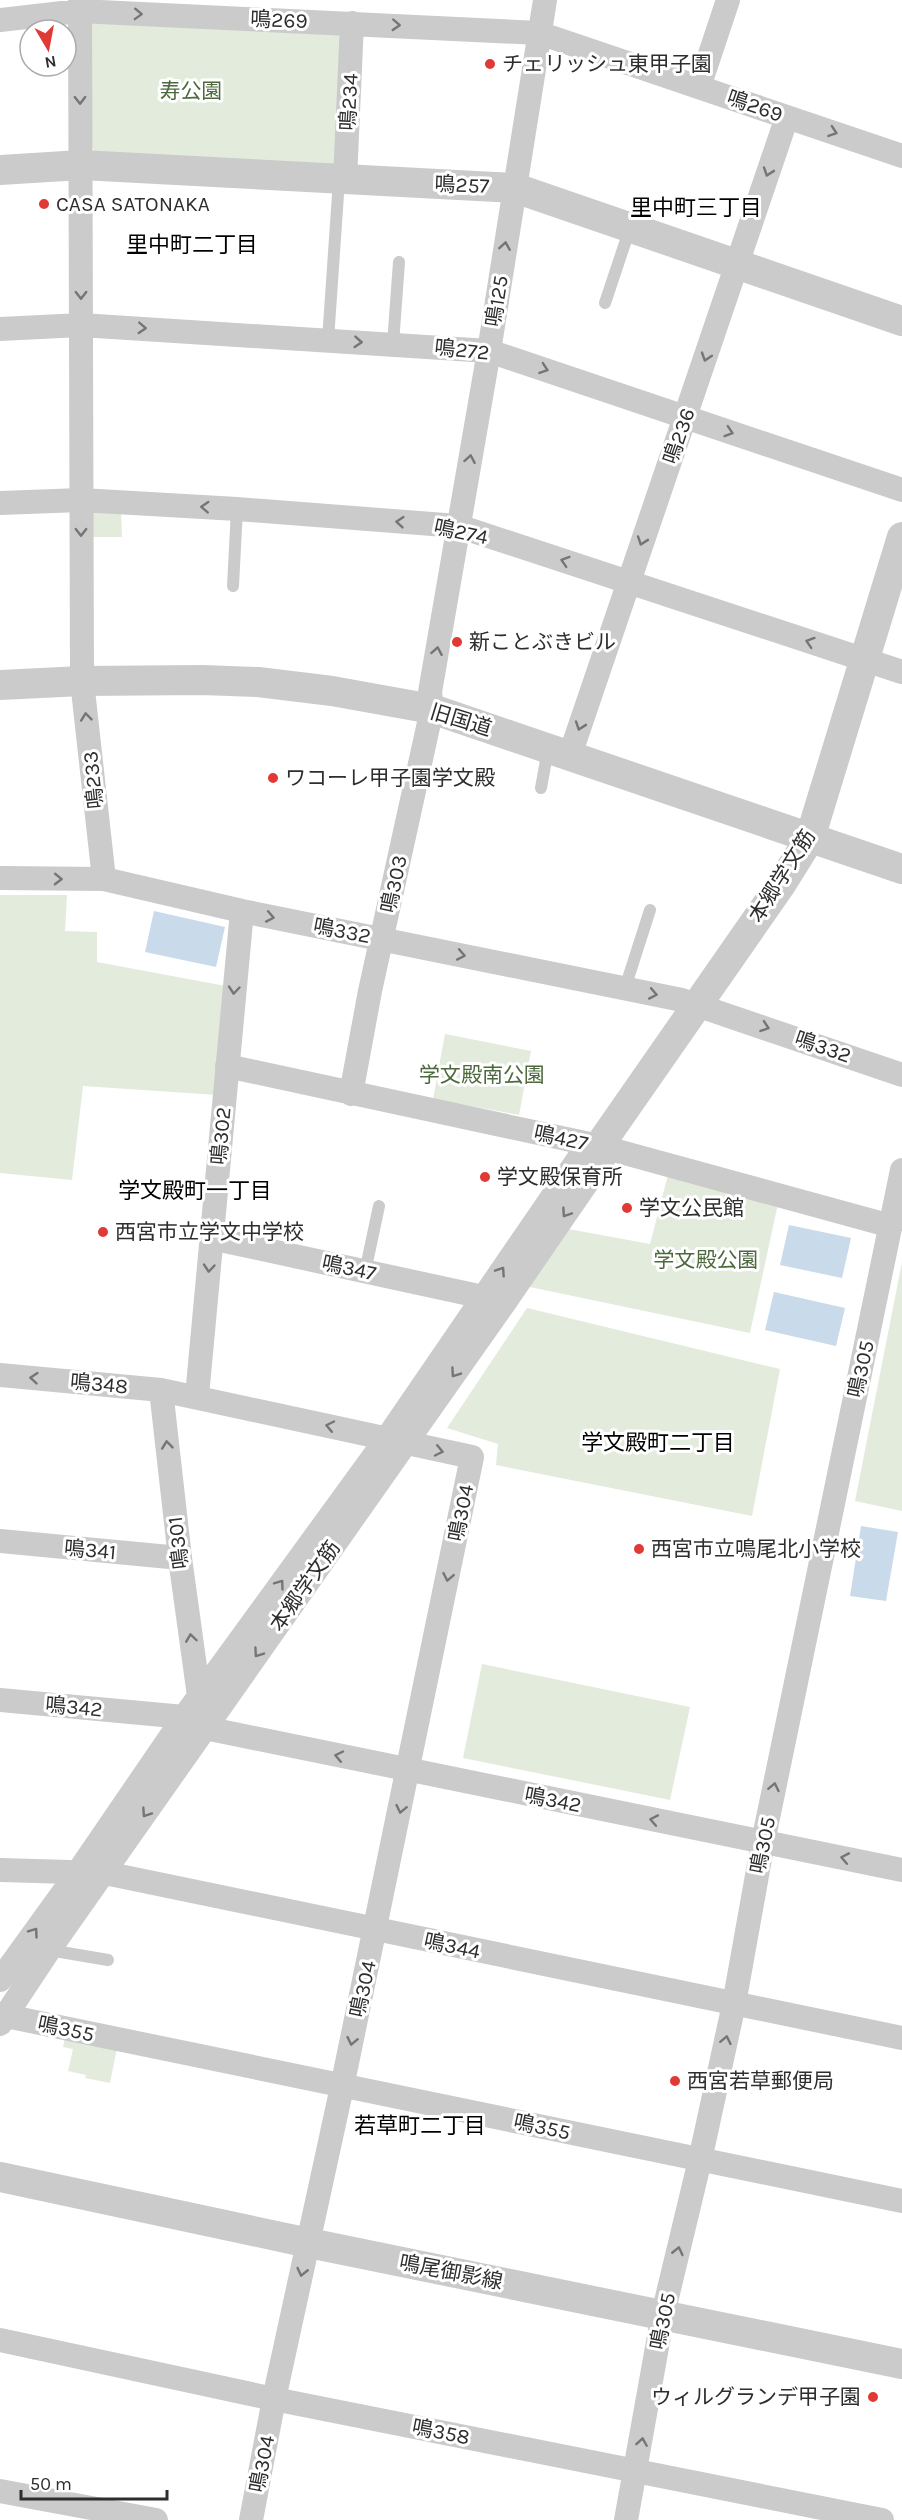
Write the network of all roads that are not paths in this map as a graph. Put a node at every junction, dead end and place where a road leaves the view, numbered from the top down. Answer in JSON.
{"nodes":[{"id":1,"x":544,"y":0,"type":"edge"},
{"id":2,"x":728,"y":0,"type":"edge"},
{"id":3,"x":80,"y":6,"type":"edge"},
{"id":4,"x":0,"y":20,"type":"edge"},
{"id":5,"x":352,"y":23,"type":"junction"},
{"id":6,"x":530,"y":32,"type":"junction"},
{"id":7,"x":699,"y":87,"type":"junction"},
{"id":8,"x":787,"y":117,"type":"junction"},
{"id":9,"x":902,"y":156,"type":"edge"},
{"id":10,"x":81,"y":165,"type":"junction"},
{"id":11,"x":0,"y":170,"type":"edge"},
{"id":12,"x":342,"y":180,"type":"junction"},
{"id":13,"x":515,"y":188,"type":"junction"},
{"id":14,"x":630,"y":228,"type":"junction"},
{"id":15,"x":399,"y":262,"type":"dead end"},
{"id":16,"x":736,"y":265,"type":"junction"},
{"id":17,"x":605,"y":303,"type":"dead end"},
{"id":18,"x":902,"y":321,"type":"edge"},
{"id":19,"x":81,"y":325,"type":"junction"},
{"id":20,"x":0,"y":329,"type":"edge"},
{"id":21,"x":328,"y":340,"type":"junction"},
{"id":22,"x":393,"y":344,"type":"junction"},
{"id":23,"x":489,"y":351,"type":"junction"},
{"id":24,"x":686,"y":417,"type":"junction"},
{"id":25,"x":902,"y":490,"type":"edge"},
{"id":26,"x":81,"y":500,"type":"junction"},
{"id":27,"x":0,"y":503,"type":"edge"},
{"id":28,"x":237,"y":509,"type":"junction"},
{"id":29,"x":458,"y":526,"type":"junction"},
{"id":30,"x":902,"y":537,"type":"edge"},
{"id":31,"x":628,"y":582,"type":"junction"},
{"id":32,"x":233,"y":586,"type":"dead end"},
{"id":33,"x":866,"y":660,"type":"junction"},
{"id":34,"x":902,"y":672,"type":"edge"},
{"id":35,"x":82,"y":681,"type":"junction"},
{"id":36,"x":0,"y":685,"type":"edge"},
{"id":37,"x":432,"y":709,"type":"junction"},
{"id":38,"x":559,"y":751,"type":"junction"},
{"id":39,"x":541,"y":789,"type":"dead end"},
{"id":40,"x":810,"y":838,"type":"junction"},
{"id":41,"x":902,"y":869,"type":"edge"},
{"id":42,"x":0,"y":878,"type":"edge"},
{"id":43,"x":104,"y":879,"type":"junction"},
{"id":44,"x":650,"y":910,"type":"dead end"},
{"id":45,"x":242,"y":911,"type":"junction"},
{"id":46,"x":382,"y":939,"type":"junction"},
{"id":47,"x":625,"y":988,"type":"junction"},
{"id":48,"x":696,"y":1004,"type":"junction"},
{"id":49,"x":227,"y":1066,"type":"junction"},
{"id":50,"x":902,"y":1075,"type":"edge"},
{"id":51,"x":351,"y":1094,"type":"junction"},
{"id":52,"x":599,"y":1146,"type":"junction"},
{"id":53,"x":902,"y":1170,"type":"edge"},
{"id":54,"x":380,"y":1206,"type":"dead end"},
{"id":55,"x":891,"y":1226,"type":"junction"},
{"id":56,"x":211,"y":1238,"type":"junction"},
{"id":57,"x":365,"y":1272,"type":"junction"},
{"id":58,"x":494,"y":1300,"type":"junction"},
{"id":59,"x":0,"y":1375,"type":"edge"},
{"id":60,"x":161,"y":1390,"type":"junction"},
{"id":61,"x":197,"y":1396,"type":"junction"},
{"id":62,"x":396,"y":1441,"type":"junction"},
{"id":63,"x":472,"y":1457,"type":"joint"},
{"id":64,"x":0,"y":1541,"type":"edge"},
{"id":65,"x":180,"y":1558,"type":"junction"},
{"id":66,"x":199,"y":1696,"type":"junction"},
{"id":67,"x":0,"y":1700,"type":"edge"},
{"id":68,"x":194,"y":1722,"type":"junction"},
{"id":69,"x":409,"y":1770,"type":"junction"},
{"id":70,"x":763,"y":1842,"type":"junction"},
{"id":71,"x":0,"y":1870,"type":"edge"},
{"id":72,"x":902,"y":1870,"type":"edge"},
{"id":73,"x":92,"y":1872,"type":"junction"},
{"id":74,"x":375,"y":1930,"type":"junction"},
{"id":75,"x":50,"y":1950,"type":"junction"},
{"id":76,"x":108,"y":1960,"type":"dead end"},
{"id":77,"x":0,"y":1980,"type":"edge"},
{"id":78,"x":734,"y":2004,"type":"junction"},
{"id":79,"x":3,"y":2020,"type":"edge"},
{"id":80,"x":902,"y":2037,"type":"edge"},
{"id":81,"x":342,"y":2087,"type":"junction"},
{"id":82,"x":700,"y":2160,"type":"junction"},
{"id":83,"x":0,"y":2177,"type":"edge"},
{"id":84,"x":902,"y":2201,"type":"edge"},
{"id":85,"x":309,"y":2243,"type":"junction"},
{"id":86,"x":663,"y":2314,"type":"junction"},
{"id":87,"x":0,"y":2340,"type":"edge"},
{"id":88,"x":902,"y":2364,"type":"edge"},
{"id":89,"x":274,"y":2399,"type":"junction"},
{"id":90,"x":637,"y":2472,"type":"junction"},
{"id":91,"x":0,"y":2491,"type":"edge"},
{"id":92,"x":156,"y":2520,"type":"edge"},
{"id":93,"x":251,"y":2520,"type":"edge"},
{"id":94,"x":626,"y":2520,"type":"edge"},
{"id":95,"x":882,"y":2520,"type":"edge"}],
"edges":[{"from":1,"to":6,"type":"street","name":"鳴125"},
{"from":2,"to":7,"type":"street"},
{"from":3,"to":4,"type":"street","name":"鳴269"},
{"from":3,"to":5,"type":"street","name":"鳴269","one_way":true},
{"from":3,"to":10,"type":"street","name":"鳴233","one_way":true},
{"from":5,"to":6,"type":"street","name":"鳴269","one_way":true},
{"from":5,"to":12,"type":"street","name":"鳴234"},
{"from":6,"to":7,"type":"street","name":"鳴269"},
{"from":6,"to":13,"type":"street","name":"鳴125"},
{"from":7,"to":8,"type":"street","name":"鳴269"},
{"from":8,"to":9,"type":"street","name":"鳴269","one_way":true},
{"from":8,"to":16,"type":"street","name":"鳴236","one_way":true},
{"from":10,"to":11,"type":"street","name":"鳴257"},
{"from":10,"to":12,"type":"street","name":"鳴257"},
{"from":10,"to":19,"type":"street","name":"鳴233","one_way":true},
{"from":12,"to":13,"type":"street","name":"鳴257"},
{"from":12,"to":21,"type":"lane"},
{"from":13,"to":14,"type":"street","name":"鳴257"},
{"from":23,"to":13,"type":"street","name":"鳴125","one_way":true},
{"from":14,"to":16,"type":"street","name":"鳴257"},
{"from":14,"to":17,"type":"lane"},
{"from":15,"to":22,"type":"lane"},
{"from":16,"to":18,"type":"street","name":"鳴257"},
{"from":16,"to":24,"type":"street","name":"鳴236","one_way":true},
{"from":19,"to":20,"type":"street","name":"鳴272"},
{"from":19,"to":21,"type":"street","name":"鳴272","one_way":true},
{"from":19,"to":26,"type":"street","name":"鳴233"},
{"from":21,"to":22,"type":"street","name":"鳴272","one_way":true},
{"from":22,"to":23,"type":"street","name":"鳴272"},
{"from":23,"to":24,"type":"street","name":"鳴272","one_way":true},
{"from":29,"to":23,"type":"street","name":"鳴125","one_way":true},
{"from":24,"to":25,"type":"street","name":"鳴272","one_way":true},
{"from":24,"to":31,"type":"street","name":"鳴236","one_way":true},
{"from":26,"to":27,"type":"street","name":"鳴274"},
{"from":28,"to":26,"type":"street","name":"鳴274","one_way":true},
{"from":26,"to":35,"type":"street","name":"鳴233","one_way":true},
{"from":29,"to":28,"type":"street","name":"鳴274","one_way":true},
{"from":28,"to":32,"type":"lane"},
{"from":31,"to":29,"type":"street","name":"鳴274","one_way":true},
{"from":37,"to":29,"type":"street","name":"鳴125","one_way":true},
{"from":30,"to":33,"type":"street","name":"本郷学文筋"},
{"from":33,"to":31,"type":"street","name":"鳴274","one_way":true},
{"from":31,"to":38,"type":"street","name":"鳴236","one_way":true},
{"from":33,"to":34,"type":"street","name":"鳴274"},
{"from":33,"to":40,"type":"street","name":"本郷学文筋"},
{"from":35,"to":36,"type":"street","name":"旧国道"},
{"from":35,"to":37,"type":"street","name":"旧国道"},
{"from":43,"to":35,"type":"street","name":"鳴233","one_way":true},
{"from":37,"to":38,"type":"street","name":"旧国道"},
{"from":37,"to":46,"type":"street","name":"鳴303"},
{"from":38,"to":39,"type":"lane"},
{"from":38,"to":40,"type":"street","name":"旧国道"},
{"from":40,"to":41,"type":"street","name":"旧国道"},
{"from":40,"to":48,"type":"street","name":"本郷学文筋"},
{"from":42,"to":43,"type":"street","name":"鳴332","one_way":true},
{"from":43,"to":45,"type":"street","name":"鳴332"},
{"from":44,"to":47,"type":"lane"},
{"from":45,"to":46,"type":"street","name":"鳴332","one_way":true},
{"from":45,"to":49,"type":"street","name":"鳴302","one_way":true},
{"from":46,"to":47,"type":"street","name":"鳴332","one_way":true},
{"from":46,"to":51,"type":"street","name":"鳴303"},
{"from":47,"to":48,"type":"street","name":"鳴332","one_way":true},
{"from":48,"to":50,"type":"street","name":"鳴332","one_way":true},
{"from":48,"to":52,"type":"street","name":"本郷学文筋"},
{"from":49,"to":51,"type":"street","name":"鳴427"},
{"from":49,"to":56,"type":"street","name":"鳴302"},
{"from":51,"to":52,"type":"street","name":"鳴427"},
{"from":52,"to":55,"type":"street","name":"鳴427"},
{"from":52,"to":58,"type":"street","name":"本郷学文筋"},
{"from":53,"to":55,"type":"street","name":"鳴305"},
{"from":54,"to":57,"type":"lane"},
{"from":70,"to":55,"type":"street","name":"鳴305","one_way":true},
{"from":56,"to":57,"type":"street","name":"鳴347"},
{"from":56,"to":61,"type":"street","name":"鳴302","one_way":true},
{"from":57,"to":58,"type":"street","name":"鳴347"},
{"from":58,"to":62,"type":"street","name":"本郷学文筋"},
{"from":60,"to":59,"type":"street","name":"鳴348","one_way":true},
{"from":60,"to":61,"type":"street","name":"鳴348"},
{"from":65,"to":60,"type":"street","name":"鳴301","one_way":true},
{"from":62,"to":61,"type":"street","name":"鳴348","one_way":true},
{"from":62,"to":63,"type":"street","name":"鳴348","one_way":true},
{"from":66,"to":62,"type":"street","name":"本郷学文筋","one_way":true},
{"from":62,"to":68,"type":"street","name":"本郷学文筋","one_way":true},
{"from":63,"to":69,"type":"street","name":"鳴304","one_way":true},
{"from":64,"to":65,"type":"street","name":"鳴341"},
{"from":66,"to":65,"type":"street","name":"鳴301","one_way":true},
{"from":66,"to":68,"type":"street","name":"本郷学文筋"},
{"from":67,"to":68,"type":"street","name":"鳴342"},
{"from":69,"to":68,"type":"street","name":"鳴342","one_way":true},
{"from":68,"to":73,"type":"street","name":"本郷学文筋"},
{"from":70,"to":69,"type":"street","name":"鳴342","one_way":true},
{"from":69,"to":74,"type":"street","name":"鳴304","one_way":true},
{"from":72,"to":70,"type":"street","name":"鳴342","one_way":true},
{"from":70,"to":78,"type":"street","name":"鳴305"},
{"from":71,"to":73,"type":"street","name":"鳴344"},
{"from":73,"to":74,"type":"street","name":"鳴344"},
{"from":73,"to":75,"type":"street","name":"本郷学文筋"},
{"from":77,"to":73,"type":"street","name":"本郷学文筋","one_way":true},
{"from":74,"to":78,"type":"street","name":"鳴344"},
{"from":74,"to":81,"type":"street","name":"鳴304","one_way":true},
{"from":75,"to":76,"type":"lane"},
{"from":75,"to":79,"type":"street","name":"本郷学文筋"},
{"from":78,"to":80,"type":"street","name":"鳴344"},
{"from":82,"to":78,"type":"street","name":"鳴305","one_way":true},
{"from":79,"to":81,"type":"street","name":"鳴355"},
{"from":81,"to":82,"type":"street","name":"鳴355"},
{"from":81,"to":85,"type":"street","name":"鳴304"},
{"from":82,"to":84,"type":"street","name":"鳴355"},
{"from":86,"to":82,"type":"street","name":"鳴305","one_way":true},
{"from":83,"to":85,"type":"street","name":"鳴尾御影線"},
{"from":85,"to":86,"type":"street","name":"鳴尾御影線"},
{"from":85,"to":89,"type":"street","name":"鳴304","one_way":true},
{"from":86,"to":88,"type":"street","name":"鳴尾御影線"},
{"from":90,"to":86,"type":"street","name":"鳴305","one_way":true},
{"from":87,"to":89,"type":"street","name":"鳴358"},
{"from":89,"to":90,"type":"street","name":"鳴358"},
{"from":89,"to":93,"type":"street","name":"鳴304"},
{"from":90,"to":94,"type":"street","name":"鳴305"},
{"from":90,"to":95,"type":"street","name":"鳴358"},
{"from":91,"to":92,"type":"street"}]}
